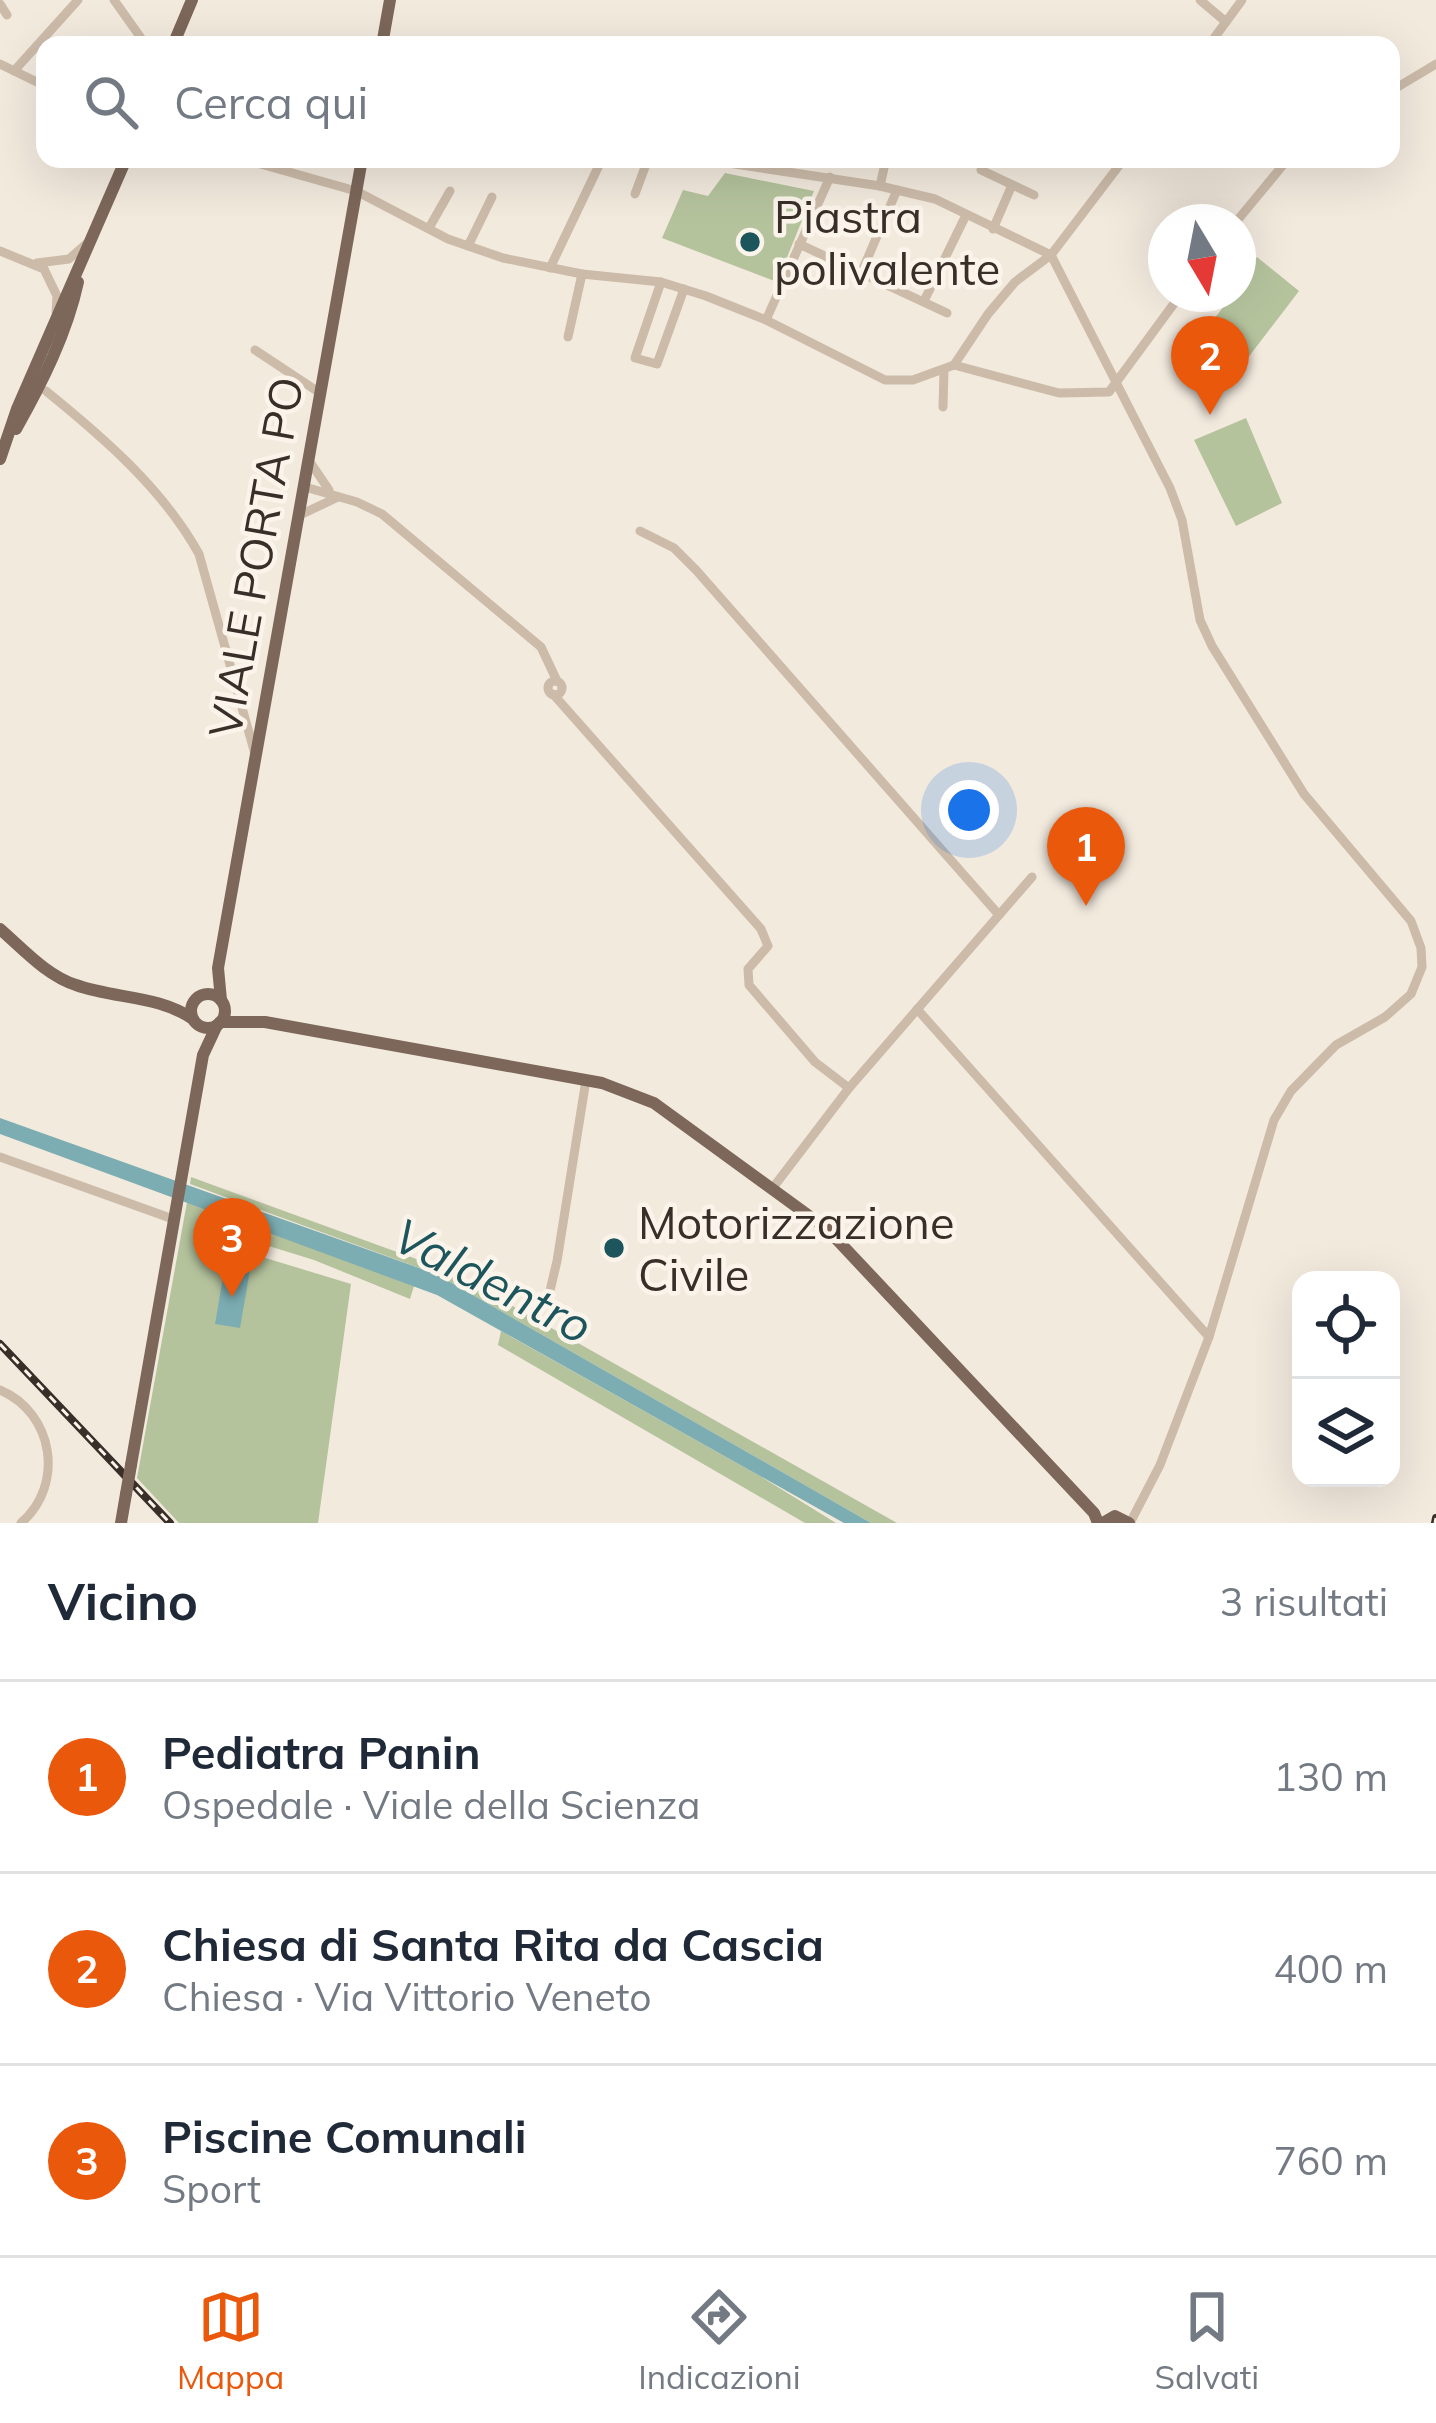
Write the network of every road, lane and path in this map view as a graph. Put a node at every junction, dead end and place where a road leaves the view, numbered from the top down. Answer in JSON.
{"nodes":[{"id":1,"x":78,"y":0,"type":"edge"},
{"id":2,"x":114,"y":0,"type":"edge"},
{"id":3,"x":192,"y":0,"type":"edge"},
{"id":4,"x":391,"y":0,"type":"edge"},
{"id":5,"x":1200,"y":0,"type":"edge"},
{"id":6,"x":1242,"y":0,"type":"edge"},
{"id":7,"x":0,"y":4,"type":"edge"},
{"id":8,"x":7,"y":15,"type":"dead end"},
{"id":9,"x":1226,"y":22,"type":"junction"},
{"id":10,"x":46,"y":36,"type":"edge"},
{"id":11,"x":140,"y":36,"type":"edge"},
{"id":12,"x":177,"y":36,"type":"edge"},
{"id":13,"x":384,"y":36,"type":"edge"},
{"id":14,"x":1216,"y":36,"type":"edge"},
{"id":15,"x":36,"y":47,"type":"edge"},
{"id":16,"x":0,"y":64,"type":"edge"},
{"id":17,"x":1436,"y":64,"type":"edge"},
{"id":18,"x":14,"y":71,"type":"junction"},
{"id":19,"x":36,"y":82,"type":"edge"},
{"id":20,"x":1400,"y":86,"type":"edge"},
{"id":21,"x":123,"y":168,"type":"edge"},
{"id":22,"x":290,"y":168,"type":"edge"},
{"id":23,"x":360,"y":168,"type":"edge"},
{"id":24,"x":598,"y":168,"type":"edge"},
{"id":25,"x":644,"y":168,"type":"edge"},
{"id":26,"x":786,"y":168,"type":"edge"},
{"id":27,"x":884,"y":168,"type":"edge"},
{"id":28,"x":1117,"y":168,"type":"edge"},
{"id":29,"x":1281,"y":168,"type":"edge"},
{"id":30,"x":980,"y":170,"type":"dead end"},
{"id":31,"x":830,"y":177,"type":"junction"},
{"id":32,"x":1012,"y":185,"type":"junction"},
{"id":33,"x":880,"y":186,"type":"junction"},
{"id":34,"x":897,"y":190,"type":"junction"},
{"id":35,"x":356,"y":191,"type":"junction"},
{"id":36,"x":450,"y":191,"type":"dead end"},
{"id":37,"x":635,"y":194,"type":"dead end"},
{"id":38,"x":1034,"y":195,"type":"dead end"},
{"id":39,"x":492,"y":196,"type":"dead end"},
{"id":40,"x":1251,"y":204,"type":"edge"},
{"id":41,"x":966,"y":215,"type":"junction"},
{"id":42,"x":429,"y":228,"type":"junction"},
{"id":43,"x":993,"y":229,"type":"junction"},
{"id":44,"x":95,"y":234,"type":"junction"},
{"id":45,"x":1028,"y":243,"type":"junction"},
{"id":46,"x":799,"y":244,"type":"junction"},
{"id":47,"x":468,"y":246,"type":"junction"},
{"id":48,"x":0,"y":251,"type":"edge"},
{"id":49,"x":1052,"y":256,"type":"junction"},
{"id":50,"x":32,"y":263,"type":"junction"},
{"id":51,"x":81,"y":265,"type":"junction"},
{"id":52,"x":550,"y":268,"type":"junction"},
{"id":53,"x":1034,"y":268,"type":"junction"},
{"id":54,"x":862,"y":271,"type":"junction"},
{"id":55,"x":582,"y":274,"type":"junction"},
{"id":56,"x":662,"y":282,"type":"junction"},
{"id":57,"x":684,"y":289,"type":"junction"},
{"id":58,"x":924,"y":301,"type":"junction"},
{"id":59,"x":1168,"y":312,"type":"edge"},
{"id":60,"x":947,"y":313,"type":"dead end"},
{"id":61,"x":56,"y":318,"type":"junction"},
{"id":62,"x":766,"y":320,"type":"junction"},
{"id":63,"x":568,"y":337,"type":"dead end"},
{"id":64,"x":255,"y":350,"type":"dead end"},
{"id":65,"x":949,"y":368,"type":"junction"},
{"id":66,"x":1117,"y":386,"type":"junction"},
{"id":67,"x":46,"y":392,"type":"dead end"},
{"id":68,"x":321,"y":394,"type":"junction"},
{"id":69,"x":943,"y":407,"type":"dead end"},
{"id":70,"x":2,"y":455,"type":"edge"},
{"id":71,"x":310,"y":462,"type":"junction"},
{"id":72,"x":304,"y":491,"type":"junction"},
{"id":73,"x":338,"y":497,"type":"junction"},
{"id":74,"x":300,"y":515,"type":"junction"},
{"id":75,"x":640,"y":532,"type":"dead end"},
{"id":76,"x":256,"y":758,"type":"junction"},
{"id":77,"x":1032,"y":878,"type":"dead end"},
{"id":78,"x":999,"y":915,"type":"junction"},
{"id":79,"x":0,"y":929,"type":"edge"},
{"id":80,"x":218,"y":968,"type":"junction"},
{"id":81,"x":199,"y":996,"type":"junction"},
{"id":82,"x":222,"y":1001,"type":"junction"},
{"id":83,"x":160,"y":1002,"type":"junction"},
{"id":84,"x":917,"y":1010,"type":"junction"},
{"id":85,"x":195,"y":1021,"type":"junction"},
{"id":86,"x":259,"y":1021,"type":"junction"},
{"id":87,"x":219,"y":1024,"type":"junction"},
{"id":88,"x":203,"y":1055,"type":"junction"},
{"id":89,"x":586,"y":1080,"type":"junction"},
{"id":90,"x":849,"y":1088,"type":"junction"},
{"id":91,"x":0,"y":1157,"type":"edge"},
{"id":92,"x":772,"y":1189,"type":"junction"},
{"id":93,"x":175,"y":1211,"type":"junction"},
{"id":94,"x":548,"y":1299,"type":"dead end"},
{"id":95,"x":1209,"y":1337,"type":"junction"},
{"id":96,"x":0,"y":1390,"type":"edge"},
{"id":97,"x":1112,"y":1520,"type":"edge"},
{"id":98,"x":21,"y":1523,"type":"edge"},
{"id":99,"x":121,"y":1523,"type":"edge"}],
"edges":[{"from":1,"to":10,"type":"street"},
{"from":2,"to":11,"type":"street"},
{"from":3,"to":12,"type":"main road"},
{"from":4,"to":13,"type":"main road"},
{"from":5,"to":9,"type":"street"},
{"from":6,"to":9,"type":"street"},
{"from":7,"to":8,"type":"street"},
{"from":9,"to":14,"type":"street"},
{"from":15,"to":18,"type":"street"},
{"from":16,"to":18,"type":"street"},
{"from":17,"to":20,"type":"street"},
{"from":18,"to":19,"type":"street"},
{"from":21,"to":44,"type":"main road"},
{"from":22,"to":35,"type":"street"},
{"from":23,"to":35,"type":"main road","name":"VIALE PORTA PO"},
{"from":24,"to":52,"type":"street"},
{"from":25,"to":37,"type":"street"},
{"from":26,"to":31,"type":"street"},
{"from":27,"to":33,"type":"street"},
{"from":28,"to":49,"type":"street"},
{"from":29,"to":40,"type":"street"},
{"from":30,"to":32,"type":"street"},
{"from":31,"to":33,"type":"street"},
{"from":31,"to":46,"type":"street"},
{"from":32,"to":38,"type":"street"},
{"from":32,"to":43,"type":"street"},
{"from":33,"to":34,"type":"street"},
{"from":34,"to":41,"type":"street"},
{"from":34,"to":54,"type":"street"},
{"from":35,"to":42,"type":"street"},
{"from":35,"to":68,"type":"main road","name":"VIALE PORTA PO"},
{"from":36,"to":42,"type":"street"},
{"from":39,"to":47,"type":"street"},
{"from":41,"to":43,"type":"street"},
{"from":41,"to":58,"type":"street"},
{"from":42,"to":47,"type":"street"},
{"from":43,"to":45,"type":"street"},
{"from":44,"to":50,"type":"street"},
{"from":44,"to":51,"type":"main road"},
{"from":45,"to":49,"type":"street"},
{"from":45,"to":53,"type":"street"},
{"from":46,"to":54,"type":"street"},
{"from":46,"to":62,"type":"street"},
{"from":47,"to":52,"type":"street"},
{"from":48,"to":50,"type":"street"},
{"from":49,"to":53,"type":"street"},
{"from":49,"to":66,"type":"street"},
{"from":50,"to":61,"type":"street"},
{"from":51,"to":61,"type":"main road"},
{"from":51,"to":70,"type":"main road"},
{"from":52,"to":55,"type":"street"},
{"from":53,"to":65,"type":"street"},
{"from":54,"to":58,"type":"street"},
{"from":55,"to":56,"type":"street"},
{"from":55,"to":63,"type":"street"},
{"from":56,"to":57,"type":"street"},
{"from":56,"to":57,"type":"street"},
{"from":57,"to":62,"type":"street"},
{"from":58,"to":60,"type":"street"},
{"from":59,"to":66,"type":"street"},
{"from":61,"to":70,"type":"main road"},
{"from":62,"to":65,"type":"street"},
{"from":64,"to":68,"type":"street"},
{"from":65,"to":66,"type":"street"},
{"from":65,"to":69,"type":"street"},
{"from":66,"to":95,"type":"street"},
{"from":67,"to":76,"type":"street"},
{"from":68,"to":71,"type":"main road","name":"VIALE PORTA PO"},
{"from":71,"to":72,"type":"main road","name":"VIALE PORTA PO"},
{"from":71,"to":73,"type":"street"},
{"from":72,"to":73,"type":"street"},
{"from":72,"to":74,"type":"main road","name":"VIALE PORTA PO"},
{"from":73,"to":74,"type":"street"},
{"from":73,"to":90,"type":"street"},
{"from":74,"to":76,"type":"main road","name":"VIALE PORTA PO"},
{"from":75,"to":78,"type":"street"},
{"from":76,"to":80,"type":"main road","name":"VIALE PORTA PO"},
{"from":77,"to":78,"type":"street"},
{"from":78,"to":84,"type":"street"},
{"from":79,"to":83,"type":"main road"},
{"from":80,"to":81,"type":"main road","name":"VIALE PORTA PO"},
{"from":80,"to":82,"type":"main road","name":"VIALE PORTA PO"},
{"from":81,"to":82,"type":"main road"},
{"from":81,"to":83,"type":"main road"},
{"from":81,"to":85,"type":"main road","name":"VIALE PORTA PO"},
{"from":82,"to":86,"type":"main road"},
{"from":82,"to":87,"type":"main road","name":"VIALE PORTA PO"},
{"from":83,"to":85,"type":"main road"},
{"from":84,"to":90,"type":"street"},
{"from":84,"to":95,"type":"street"},
{"from":85,"to":87,"type":"main road"},
{"from":85,"to":88,"type":"main road","name":"VIALE PORTA PO"},
{"from":86,"to":87,"type":"main road"},
{"from":86,"to":89,"type":"main road"},
{"from":87,"to":88,"type":"main road","name":"VIALE PORTA PO"},
{"from":88,"to":93,"type":"main road","name":"VIALE PORTA PO"},
{"from":89,"to":92,"type":"main road"},
{"from":89,"to":94,"type":"street"},
{"from":90,"to":92,"type":"street"},
{"from":91,"to":93,"type":"street"},
{"from":92,"to":97,"type":"main road"},
{"from":93,"to":99,"type":"main road","name":"VIALE PORTA PO","bridge":true},
{"from":95,"to":97,"type":"street"},
{"from":96,"to":98,"type":"street"}]}
